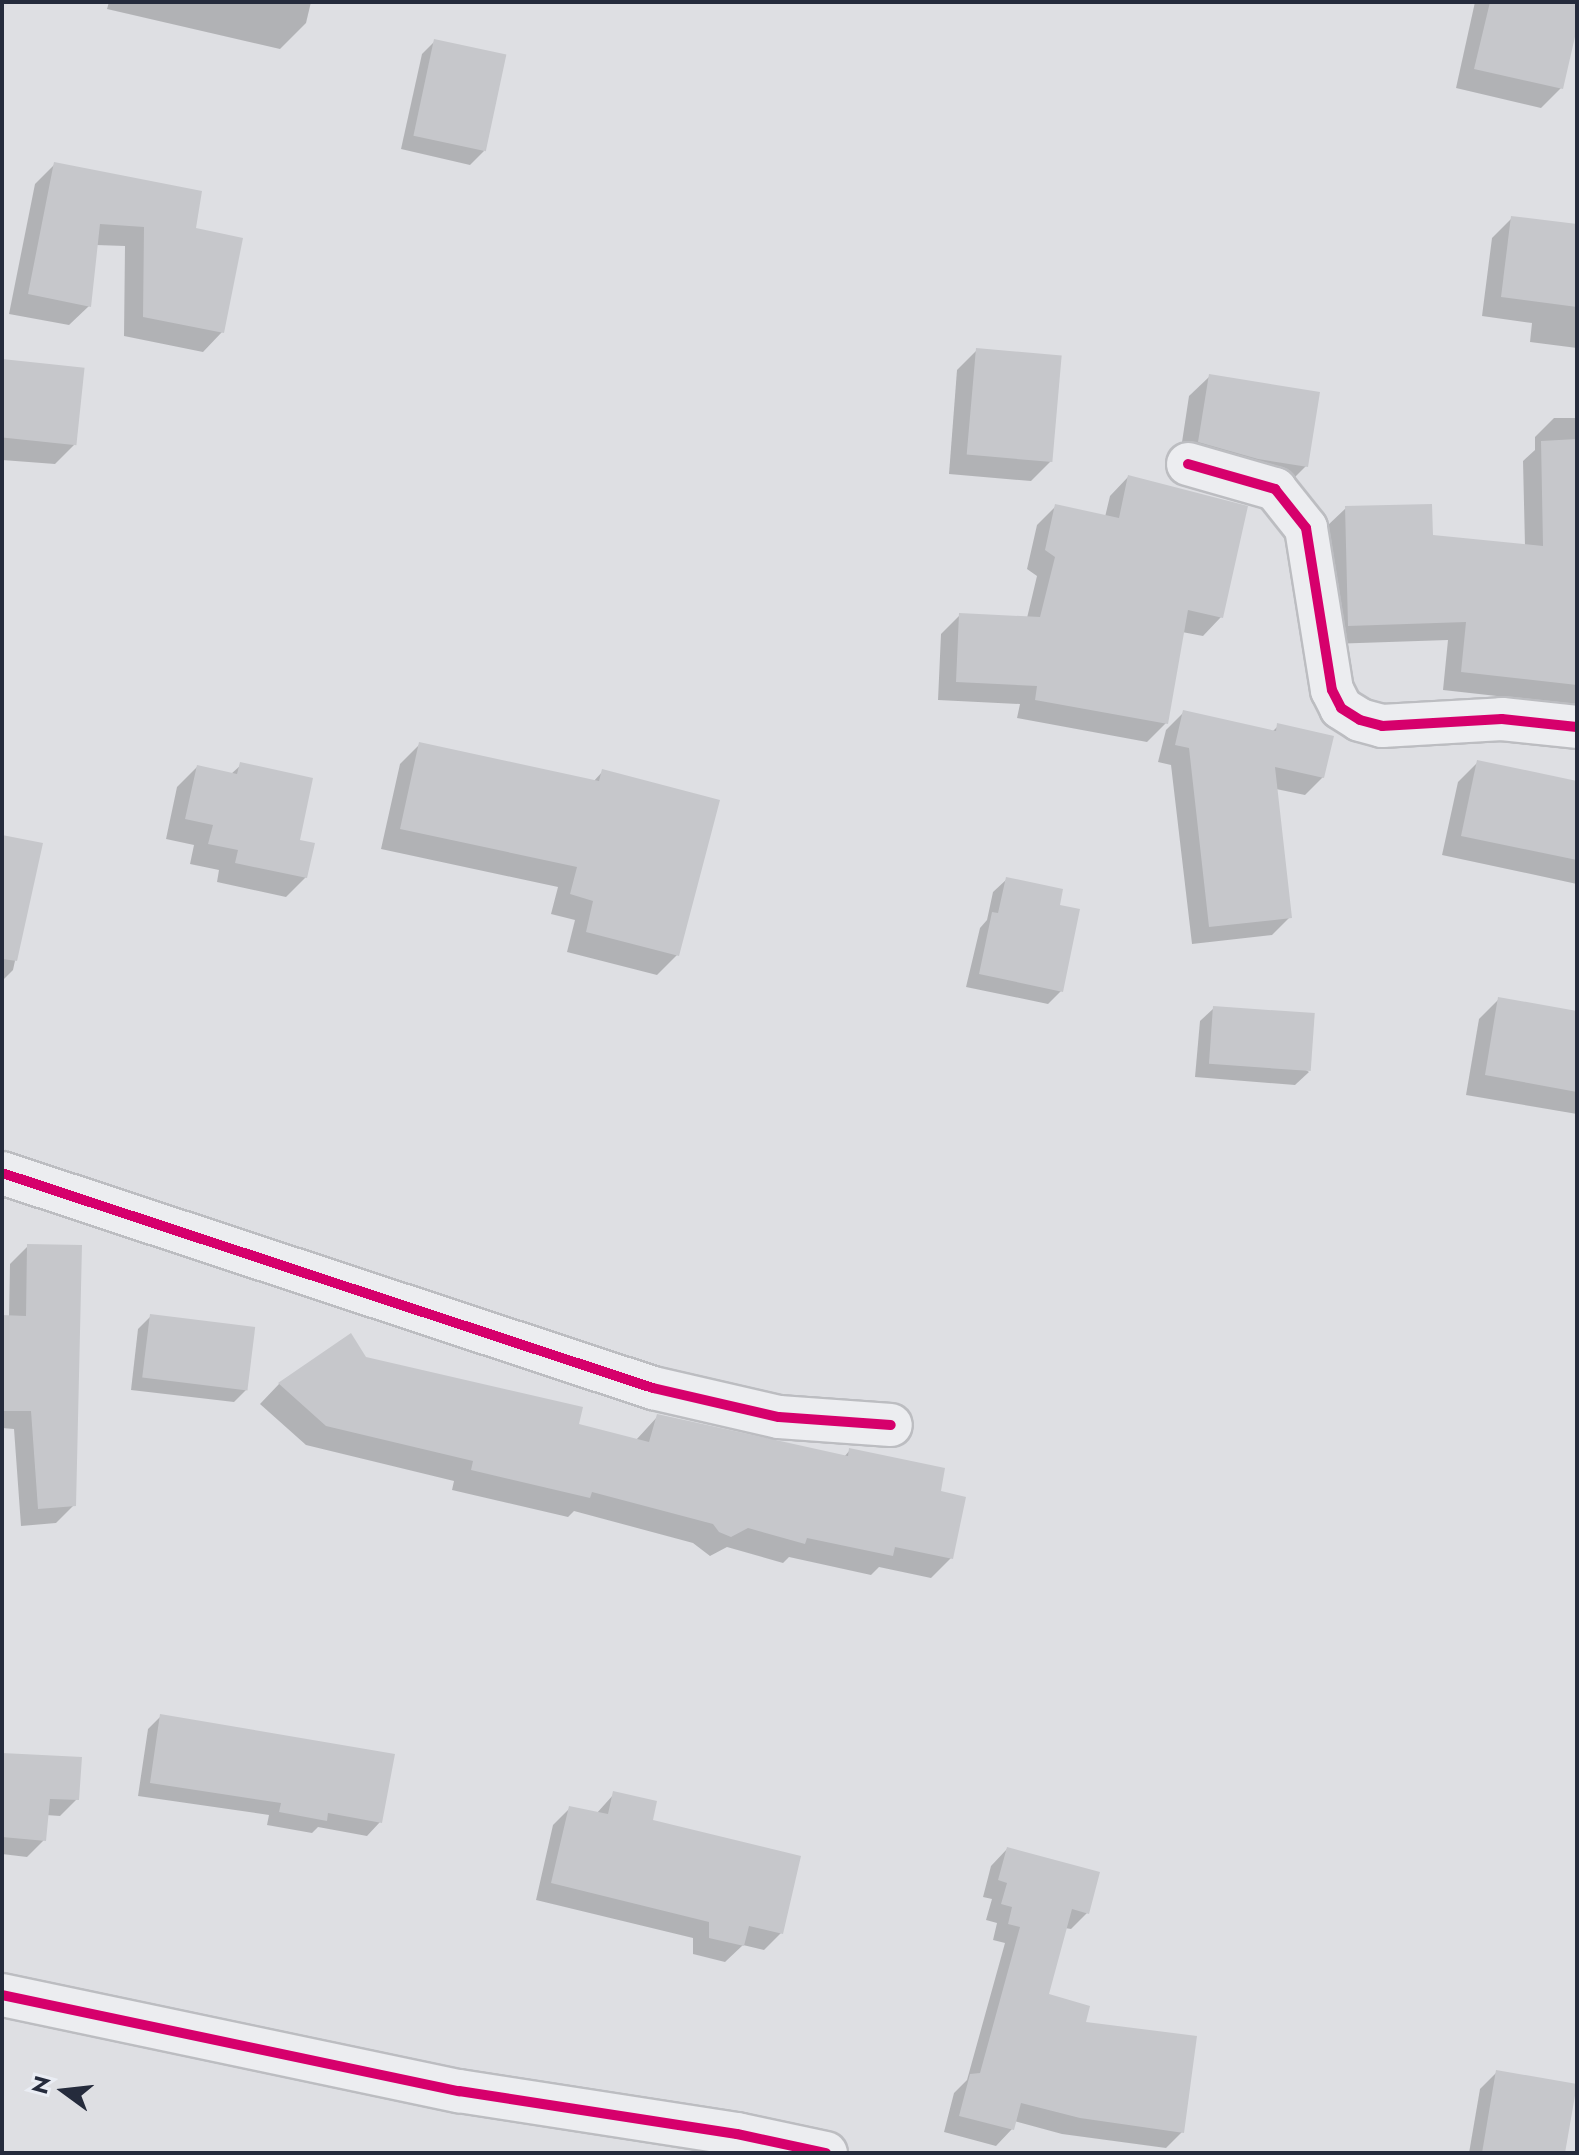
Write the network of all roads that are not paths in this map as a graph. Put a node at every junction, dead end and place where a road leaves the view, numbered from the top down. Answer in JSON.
{"nodes":[{"id":1,"x":1188,"y":464,"type":"dead end"},
{"id":2,"x":1577,"y":727,"type":"edge"},
{"id":3,"x":2,"y":1173,"type":"edge"},
{"id":4,"x":891,"y":1425,"type":"dead end"},
{"id":5,"x":2,"y":1995,"type":"edge"},
{"id":6,"x":826,"y":2153,"type":"edge"}],
"edges":[{"from":1,"to":2,"type":"street"},
{"from":3,"to":4,"type":"street"},
{"from":5,"to":6,"type":"street"}]}
